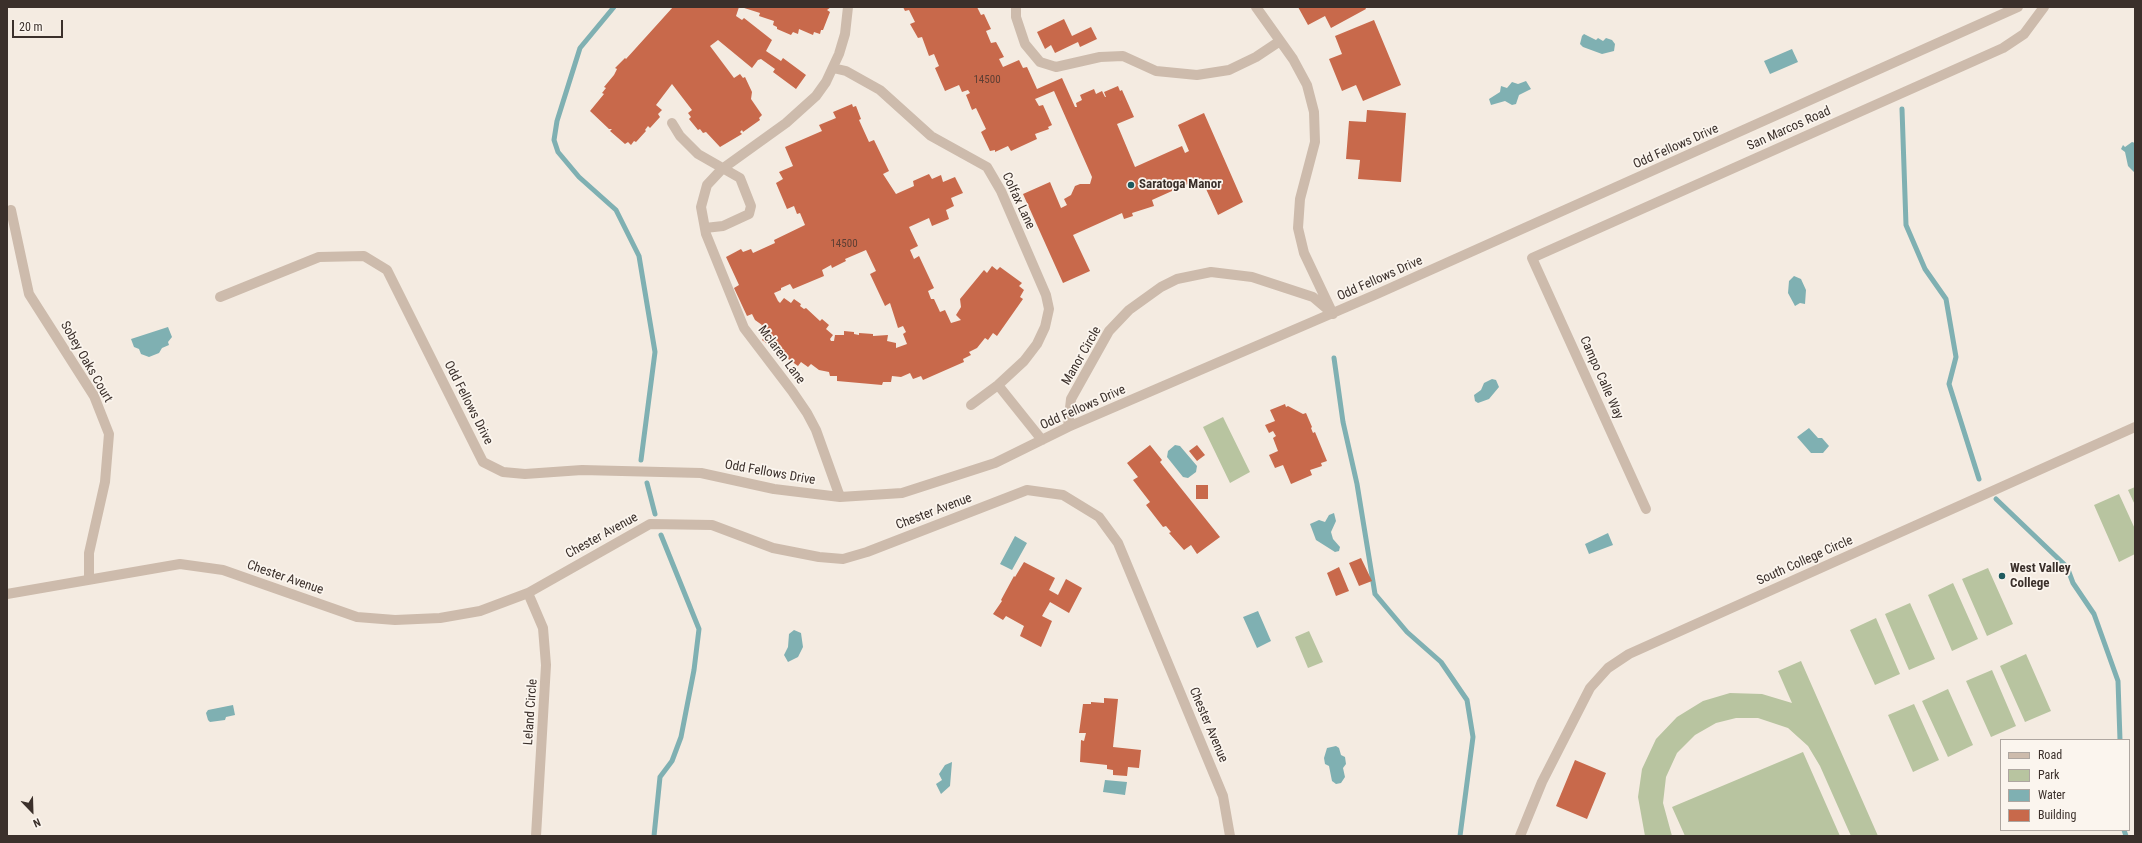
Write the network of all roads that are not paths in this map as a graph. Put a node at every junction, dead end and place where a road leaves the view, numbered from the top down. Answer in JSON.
{"nodes":[{"id":1,"x":848,"y":7,"type":"edge"},
{"id":2,"x":1016,"y":7,"type":"edge"},
{"id":3,"x":1256,"y":7,"type":"edge"},
{"id":4,"x":2018,"y":7,"type":"edge"},
{"id":5,"x":2044,"y":7,"type":"edge"},
{"id":6,"x":1280,"y":41,"type":"junction"},
{"id":7,"x":833,"y":68,"type":"junction"},
{"id":8,"x":672,"y":123,"type":"dead end"},
{"id":9,"x":722,"y":169,"type":"junction"},
{"id":10,"x":11,"y":210,"type":"dead end"},
{"id":11,"x":705,"y":228,"type":"junction"},
{"id":12,"x":1532,"y":258,"type":"joint"},
{"id":13,"x":220,"y":297,"type":"dead end"},
{"id":14,"x":1333,"y":314,"type":"junction"},
{"id":15,"x":998,"y":385,"type":"junction"},
{"id":16,"x":971,"y":405,"type":"dead end"},
{"id":17,"x":1068,"y":427,"type":"junction"},
{"id":18,"x":2135,"y":427,"type":"edge"},
{"id":19,"x":1042,"y":440,"type":"junction"},
{"id":20,"x":840,"y":497,"type":"junction"},
{"id":21,"x":1646,"y":509,"type":"dead end"},
{"id":22,"x":89,"y":579,"type":"junction"},
{"id":23,"x":528,"y":593,"type":"junction"},
{"id":24,"x":7,"y":594,"type":"edge"},
{"id":25,"x":536,"y":836,"type":"edge"},
{"id":26,"x":1230,"y":836,"type":"edge"},
{"id":27,"x":1520,"y":836,"type":"edge"}],
"edges":[{"from":1,"to":7,"type":"street","name":"Mclaren Lane"},
{"from":2,"to":6,"type":"street"},
{"from":3,"to":6,"type":"street"},
{"from":4,"to":14,"type":"street","name":"Odd Fellows Drive"},
{"from":5,"to":12,"type":"street","name":"San Marcos Road"},
{"from":6,"to":14,"type":"street"},
{"from":7,"to":9,"type":"street","name":"Mclaren Lane"},
{"from":7,"to":15,"type":"street","name":"Colfax Lane"},
{"from":8,"to":9,"type":"street"},
{"from":9,"to":11,"type":"street","name":"Mclaren Lane"},
{"from":9,"to":11,"type":"street"},
{"from":10,"to":22,"type":"street","name":"Sobey Oaks Court"},
{"from":11,"to":20,"type":"street","name":"Mclaren Lane"},
{"from":12,"to":21,"type":"street","name":"Campo Calle Way"},
{"from":13,"to":20,"type":"street","name":"Odd Fellows Drive"},
{"from":14,"to":17,"type":"street","name":"Odd Fellows Drive"},
{"from":14,"to":17,"type":"street","name":"Manor Circle"},
{"from":15,"to":16,"type":"street","name":"Colfax Lane"},
{"from":15,"to":19,"type":"street"},
{"from":17,"to":19,"type":"street","name":"Odd Fellows Drive"},
{"from":18,"to":27,"type":"street","name":"South College Circle"},
{"from":19,"to":20,"type":"street","name":"Odd Fellows Drive"},
{"from":22,"to":23,"type":"street","name":"Chester Avenue"},
{"from":22,"to":24,"type":"street","name":"Chester Avenue"},
{"from":23,"to":25,"type":"street","name":"Leland Circle"},
{"from":23,"to":26,"type":"street","name":"Chester Avenue"}]}
